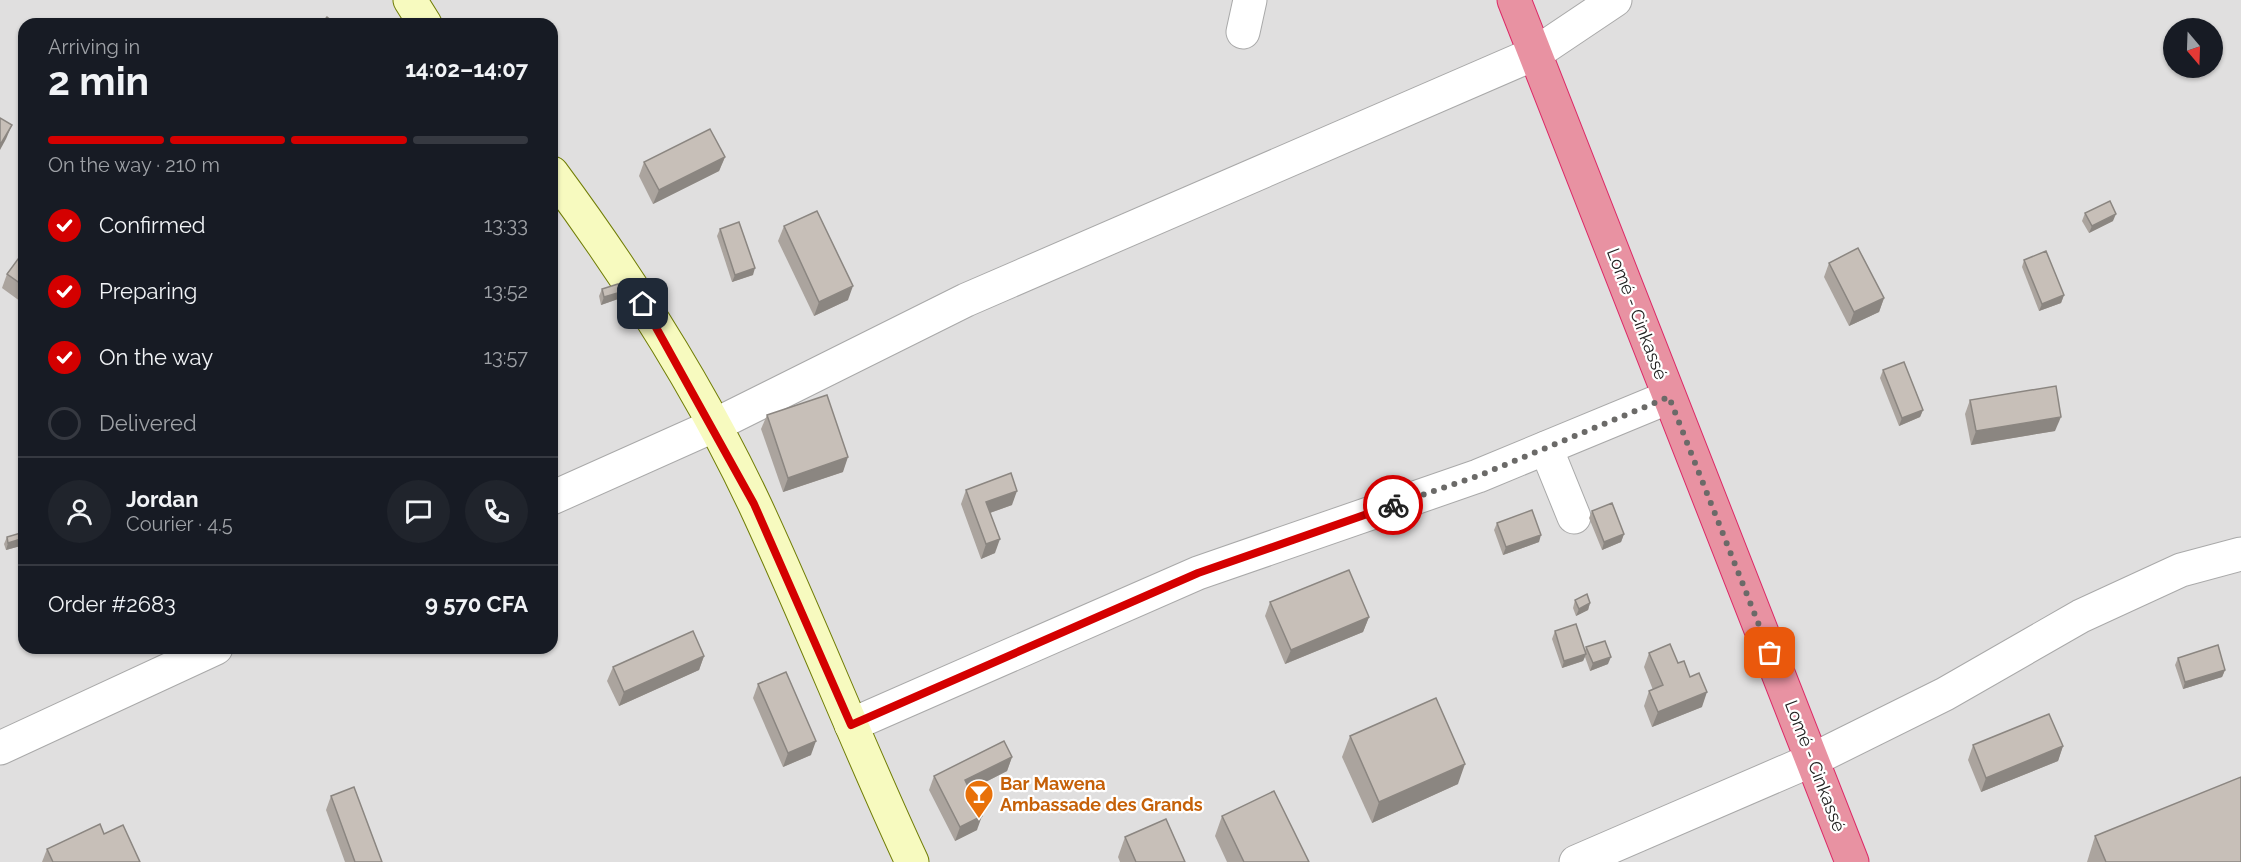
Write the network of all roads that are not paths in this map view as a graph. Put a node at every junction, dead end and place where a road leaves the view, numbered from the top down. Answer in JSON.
{"nodes":[{"id":1,"x":410,"y":0,"type":"edge"},
{"id":2,"x":1250,"y":0,"type":"edge"},
{"id":3,"x":1514,"y":0,"type":"edge"},
{"id":4,"x":1615,"y":0,"type":"edge"},
{"id":5,"x":421,"y":18,"type":"edge"},
{"id":6,"x":1243,"y":32,"type":"dead end"},
{"id":7,"x":1536,"y":53,"type":"junction"},
{"id":8,"x":558,"y":182,"type":"edge"},
{"id":9,"x":1669,"y":397,"type":"junction"},
{"id":10,"x":713,"y":426,"type":"junction"},
{"id":11,"x":1546,"y":448,"type":"junction"},
{"id":12,"x":558,"y":495,"type":"edge"},
{"id":13,"x":1574,"y":516,"type":"dead end"},
{"id":14,"x":2241,"y":554,"type":"edge"},
{"id":15,"x":203,"y":654,"type":"edge"},
{"id":16,"x":851,"y":725,"type":"junction"},
{"id":17,"x":0,"y":748,"type":"edge"},
{"id":18,"x":1812,"y":760,"type":"junction"},
{"id":19,"x":912,"y":862,"type":"edge"},
{"id":20,"x":1576,"y":862,"type":"edge"},
{"id":21,"x":1852,"y":862,"type":"edge"}],
"edges":[{"from":1,"to":5,"type":"street"},
{"from":2,"to":6,"type":"street"},
{"from":3,"to":7,"type":"highway","name":"Lomé - Cinkassé"},
{"from":4,"to":7,"type":"street"},
{"from":7,"to":9,"type":"highway","name":"Lomé - Cinkassé"},
{"from":7,"to":10,"type":"street"},
{"from":8,"to":10,"type":"street"},
{"from":9,"to":11,"type":"street"},
{"from":9,"to":18,"type":"highway","name":"Lomé - Cinkassé"},
{"from":10,"to":12,"type":"street"},
{"from":10,"to":16,"type":"street"},
{"from":11,"to":13,"type":"street"},
{"from":11,"to":16,"type":"street"},
{"from":14,"to":18,"type":"street"},
{"from":15,"to":17,"type":"street"},
{"from":16,"to":19,"type":"street"},
{"from":18,"to":20,"type":"street"},
{"from":18,"to":21,"type":"highway","name":"Lomé - Cinkassé"}]}
